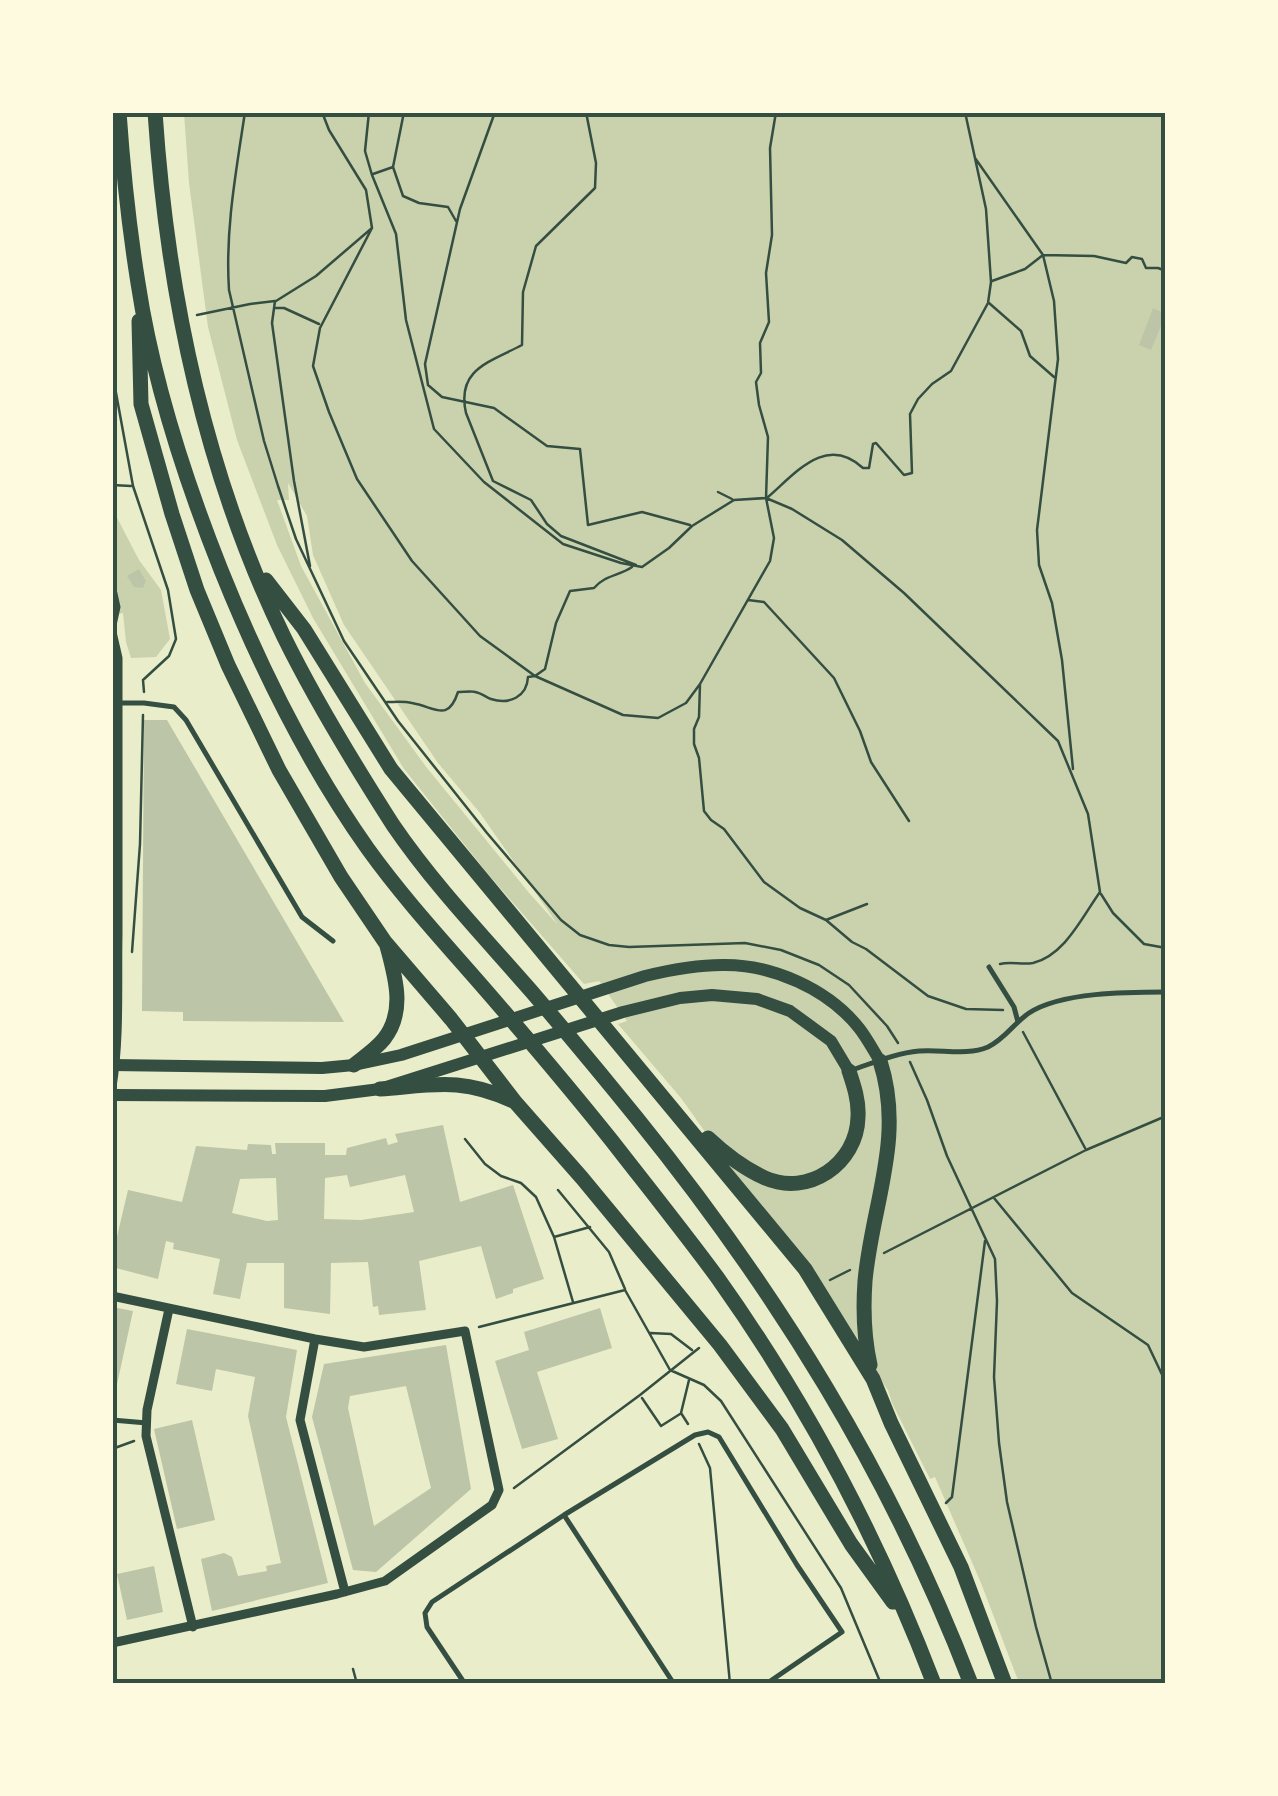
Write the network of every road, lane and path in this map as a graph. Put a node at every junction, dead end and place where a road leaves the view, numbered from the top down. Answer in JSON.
{"nodes":[{"id":1,"x":119,"y":112,"type":"edge"},
{"id":2,"x":155,"y":112,"type":"edge"},
{"id":3,"x":245,"y":112,"type":"edge"},
{"id":4,"x":322,"y":112,"type":"edge"},
{"id":5,"x":369,"y":112,"type":"edge"},
{"id":6,"x":404,"y":112,"type":"edge"},
{"id":7,"x":495,"y":112,"type":"edge"},
{"id":8,"x":586,"y":112,"type":"edge"},
{"id":9,"x":776,"y":112,"type":"edge"},
{"id":10,"x":964,"y":112,"type":"edge"},
{"id":11,"x":976,"y":158,"type":"junction"},
{"id":12,"x":393,"y":167,"type":"junction"},
{"id":13,"x":372,"y":174,"type":"junction"},
{"id":14,"x":457,"y":222,"type":"junction"},
{"id":15,"x":372,"y":228,"type":"junction"},
{"id":16,"x":1042,"y":255,"type":"junction"},
{"id":17,"x":1166,"y":271,"type":"edge"},
{"id":18,"x":991,"y":282,"type":"junction"},
{"id":19,"x":138,"y":287,"type":"junction"},
{"id":20,"x":275,"y":302,"type":"junction"},
{"id":21,"x":988,"y":302,"type":"junction"},
{"id":22,"x":250,"y":304,"type":"dead end"},
{"id":23,"x":274,"y":308,"type":"junction"},
{"id":24,"x":322,"y":325,"type":"junction"},
{"id":25,"x":112,"y":371,"type":"edge"},
{"id":26,"x":1056,"y":378,"type":"junction"},
{"id":27,"x":463,"y":402,"type":"junction"},
{"id":28,"x":112,"y":485,"type":"edge"},
{"id":29,"x":132,"y":486,"type":"junction"},
{"id":30,"x":718,"y":492,"type":"dead end"},
{"id":31,"x":766,"y":498,"type":"junction"},
{"id":32,"x":734,"y":500,"type":"junction"},
{"id":33,"x":692,"y":526,"type":"junction"},
{"id":34,"x":251,"y":562,"type":"junction"},
{"id":35,"x":633,"y":566,"type":"junction"},
{"id":36,"x":642,"y":567,"type":"junction"},
{"id":37,"x":311,"y":571,"type":"junction"},
{"id":38,"x":112,"y":580,"type":"edge"},
{"id":39,"x":748,"y":600,"type":"junction"},
{"id":40,"x":113,"y":632,"type":"edge"},
{"id":41,"x":535,"y":676,"type":"junction"},
{"id":42,"x":700,"y":684,"type":"junction"},
{"id":43,"x":144,"y":702,"type":"junction"},
{"id":44,"x":386,"y":702,"type":"junction"},
{"id":45,"x":118,"y":703,"type":"junction"},
{"id":46,"x":1074,"y":776,"type":"junction"},
{"id":47,"x":910,"y":821,"type":"dead end"},
{"id":48,"x":1100,"y":892,"type":"junction"},
{"id":49,"x":866,"y":904,"type":"dead end"},
{"id":50,"x":826,"y":920,"type":"junction"},
{"id":51,"x":334,"y":941,"type":"dead end"},
{"id":52,"x":386,"y":942,"type":"junction"},
{"id":53,"x":1166,"y":948,"type":"edge"},
{"id":54,"x":132,"y":957,"type":"dead end"},
{"id":55,"x":990,"y":967,"type":"joint"},
{"id":56,"x":1166,"y":992,"type":"edge"},
{"id":57,"x":1014,"y":1007,"type":"junction"},
{"id":58,"x":1018,"y":1022,"type":"junction"},
{"id":59,"x":471,"y":1032,"type":"junction"},
{"id":60,"x":906,"y":1054,"type":"junction"},
{"id":61,"x":480,"y":1057,"type":"junction"},
{"id":62,"x":880,"y":1061,"type":"junction"},
{"id":63,"x":114,"y":1065,"type":"edge"},
{"id":64,"x":354,"y":1065,"type":"junction"},
{"id":65,"x":849,"y":1071,"type":"junction"},
{"id":66,"x":380,"y":1089,"type":"junction"},
{"id":67,"x":112,"y":1091,"type":"edge"},
{"id":68,"x":668,"y":1101,"type":"junction"},
{"id":69,"x":516,"y":1103,"type":"junction"},
{"id":70,"x":1166,"y":1116,"type":"edge"},
{"id":71,"x":465,"y":1138,"type":"dead end"},
{"id":72,"x":1086,"y":1150,"type":"junction"},
{"id":73,"x":558,"y":1190,"type":"dead end"},
{"id":74,"x":993,"y":1197,"type":"junction"},
{"id":75,"x":972,"y":1208,"type":"junction"},
{"id":76,"x":590,"y":1227,"type":"junction"},
{"id":77,"x":930,"y":1229,"type":"dead end"},
{"id":78,"x":554,"y":1237,"type":"junction"},
{"id":79,"x":986,"y":1238,"type":"junction"},
{"id":80,"x":625,"y":1290,"type":"junction"},
{"id":81,"x":112,"y":1296,"type":"edge"},
{"id":82,"x":573,"y":1304,"type":"junction"},
{"id":83,"x":169,"y":1308,"type":"junction"},
{"id":84,"x":465,"y":1330,"type":"junction"},
{"id":85,"x":648,"y":1333,"type":"junction"},
{"id":86,"x":315,"y":1340,"type":"junction"},
{"id":87,"x":670,"y":1370,"type":"junction"},
{"id":88,"x":689,"y":1378,"type":"junction"},
{"id":89,"x":873,"y":1379,"type":"junction"},
{"id":90,"x":1166,"y":1383,"type":"edge"},
{"id":91,"x":640,"y":1395,"type":"junction"},
{"id":92,"x":681,"y":1413,"type":"junction"},
{"id":93,"x":112,"y":1420,"type":"edge"},
{"id":94,"x":146,"y":1423,"type":"junction"},
{"id":95,"x":695,"y":1435,"type":"junction"},
{"id":96,"x":146,"y":1436,"type":"junction"},
{"id":97,"x":112,"y":1449,"type":"edge"},
{"id":98,"x":945,"y":1504,"type":"dead end"},
{"id":99,"x":492,"y":1505,"type":"junction"},
{"id":100,"x":564,"y":1514,"type":"junction"},
{"id":101,"x":345,"y":1592,"type":"junction"},
{"id":102,"x":193,"y":1627,"type":"junction"},
{"id":103,"x":914,"y":1632,"type":"junction"},
{"id":104,"x":112,"y":1643,"type":"edge"},
{"id":105,"x":354,"y":1669,"type":"dead end"},
{"id":106,"x":357,"y":1684,"type":"edge"},
{"id":107,"x":465,"y":1684,"type":"edge"},
{"id":108,"x":674,"y":1684,"type":"edge"},
{"id":109,"x":730,"y":1684,"type":"edge"},
{"id":110,"x":766,"y":1684,"type":"edge"},
{"id":111,"x":881,"y":1684,"type":"edge"},
{"id":112,"x":934,"y":1684,"type":"edge"},
{"id":113,"x":971,"y":1684,"type":"edge"},
{"id":114,"x":1005,"y":1684,"type":"edge"},
{"id":115,"x":1052,"y":1684,"type":"edge"}],
"edges":[{"from":1,"to":19,"type":"highway"},
{"from":2,"to":34,"type":"highway"},
{"from":3,"to":37,"type":"path"},
{"from":4,"to":15,"type":"path"},
{"from":5,"to":13,"type":"path"},
{"from":6,"to":12,"type":"path"},
{"from":7,"to":14,"type":"path"},
{"from":8,"to":27,"type":"path"},
{"from":9,"to":31,"type":"path"},
{"from":10,"to":11,"type":"path"},
{"from":11,"to":16,"type":"path"},
{"from":11,"to":18,"type":"path"},
{"from":12,"to":13,"type":"path"},
{"from":12,"to":14,"type":"path"},
{"from":13,"to":35,"type":"path"},
{"from":14,"to":27,"type":"path"},
{"from":15,"to":20,"type":"path"},
{"from":15,"to":24,"type":"path"},
{"from":16,"to":17,"type":"path"},
{"from":16,"to":18,"type":"path"},
{"from":16,"to":26,"type":"path"},
{"from":18,"to":21,"type":"path"},
{"from":19,"to":52,"type":"highway"},
{"from":19,"to":103,"type":"highway"},
{"from":20,"to":22,"type":"path"},
{"from":20,"to":23,"type":"path"},
{"from":21,"to":26,"type":"path"},
{"from":21,"to":31,"type":"path"},
{"from":23,"to":24,"type":"path"},
{"from":23,"to":37,"type":"path"},
{"from":24,"to":41,"type":"path"},
{"from":25,"to":29,"type":"path"},
{"from":26,"to":46,"type":"path"},
{"from":27,"to":33,"type":"path"},
{"from":27,"to":36,"type":"path"},
{"from":28,"to":29,"type":"path"},
{"from":29,"to":43,"type":"path"},
{"from":30,"to":32,"type":"path"},
{"from":31,"to":32,"type":"path"},
{"from":31,"to":39,"type":"path"},
{"from":31,"to":46,"type":"path"},
{"from":32,"to":33,"type":"path"},
{"from":33,"to":36,"type":"path"},
{"from":34,"to":68,"type":"highway"},
{"from":34,"to":113,"type":"highway"},
{"from":35,"to":36,"type":"path"},
{"from":35,"to":41,"type":"path"},
{"from":37,"to":44,"type":"path"},
{"from":38,"to":40,"type":"lane"},
{"from":39,"to":42,"type":"path"},
{"from":39,"to":47,"type":"path"},
{"from":40,"to":45,"type":"street"},
{"from":41,"to":42,"type":"path"},
{"from":41,"to":44,"type":"path"},
{"from":42,"to":50,"type":"path"},
{"from":43,"to":45,"type":"lane"},
{"from":43,"to":51,"type":"lane"},
{"from":43,"to":54,"type":"path"},
{"from":44,"to":60,"type":"path"},
{"from":45,"to":63,"type":"street"},
{"from":46,"to":48,"type":"path"},
{"from":48,"to":53,"type":"path"},
{"from":48,"to":55,"type":"path"},
{"from":49,"to":50,"type":"path"},
{"from":50,"to":57,"type":"path"},
{"from":52,"to":59,"type":"highway"},
{"from":52,"to":64,"type":"highway"},
{"from":55,"to":57,"type":"lane"},
{"from":56,"to":58,"type":"lane"},
{"from":57,"to":58,"type":"lane"},
{"from":58,"to":60,"type":"lane"},
{"from":58,"to":72,"type":"path"},
{"from":59,"to":61,"type":"highway"},
{"from":59,"to":62,"type":"main road"},
{"from":59,"to":64,"type":"main road"},
{"from":60,"to":62,"type":"lane"},
{"from":60,"to":75,"type":"path"},
{"from":61,"to":65,"type":"main road"},
{"from":61,"to":66,"type":"main road"},
{"from":61,"to":69,"type":"highway"},
{"from":62,"to":65,"type":"lane"},
{"from":62,"to":89,"type":"highway"},
{"from":63,"to":64,"type":"main road"},
{"from":63,"to":67,"type":"street"},
{"from":65,"to":68,"type":"highway"},
{"from":66,"to":67,"type":"main road"},
{"from":66,"to":69,"type":"highway"},
{"from":68,"to":89,"type":"highway"},
{"from":69,"to":103,"type":"highway"},
{"from":70,"to":72,"type":"path"},
{"from":71,"to":78,"type":"path"},
{"from":72,"to":74,"type":"path"},
{"from":73,"to":76,"type":"path"},
{"from":74,"to":75,"type":"path"},
{"from":74,"to":90,"type":"path"},
{"from":75,"to":77,"type":"path"},
{"from":75,"to":79,"type":"path"},
{"from":76,"to":78,"type":"path"},
{"from":76,"to":80,"type":"path"},
{"from":78,"to":82,"type":"path"},
{"from":79,"to":98,"type":"path"},
{"from":79,"to":115,"type":"path"},
{"from":80,"to":82,"type":"path"},
{"from":80,"to":85,"type":"path"},
{"from":81,"to":83,"type":"street"},
{"from":82,"to":84,"type":"path"},
{"from":83,"to":86,"type":"street"},
{"from":83,"to":94,"type":"street"},
{"from":84,"to":86,"type":"street"},
{"from":84,"to":99,"type":"street"},
{"from":85,"to":87,"type":"path"},
{"from":85,"to":87,"type":"path"},
{"from":86,"to":101,"type":"street"},
{"from":87,"to":88,"type":"path"},
{"from":87,"to":91,"type":"path"},
{"from":88,"to":92,"type":"path"},
{"from":88,"to":111,"type":"path"},
{"from":89,"to":114,"type":"highway"},
{"from":91,"to":92,"type":"path"},
{"from":91,"to":99,"type":"path"},
{"from":92,"to":95,"type":"path"},
{"from":93,"to":94,"type":"lane"},
{"from":94,"to":96,"type":"street"},
{"from":95,"to":100,"type":"lane"},
{"from":95,"to":109,"type":"path"},
{"from":95,"to":110,"type":"lane"},
{"from":96,"to":97,"type":"path"},
{"from":96,"to":102,"type":"street"},
{"from":99,"to":101,"type":"street"},
{"from":100,"to":107,"type":"lane"},
{"from":100,"to":108,"type":"lane"},
{"from":101,"to":102,"type":"street"},
{"from":102,"to":104,"type":"street"},
{"from":103,"to":112,"type":"highway"},
{"from":105,"to":106,"type":"path"}]}
